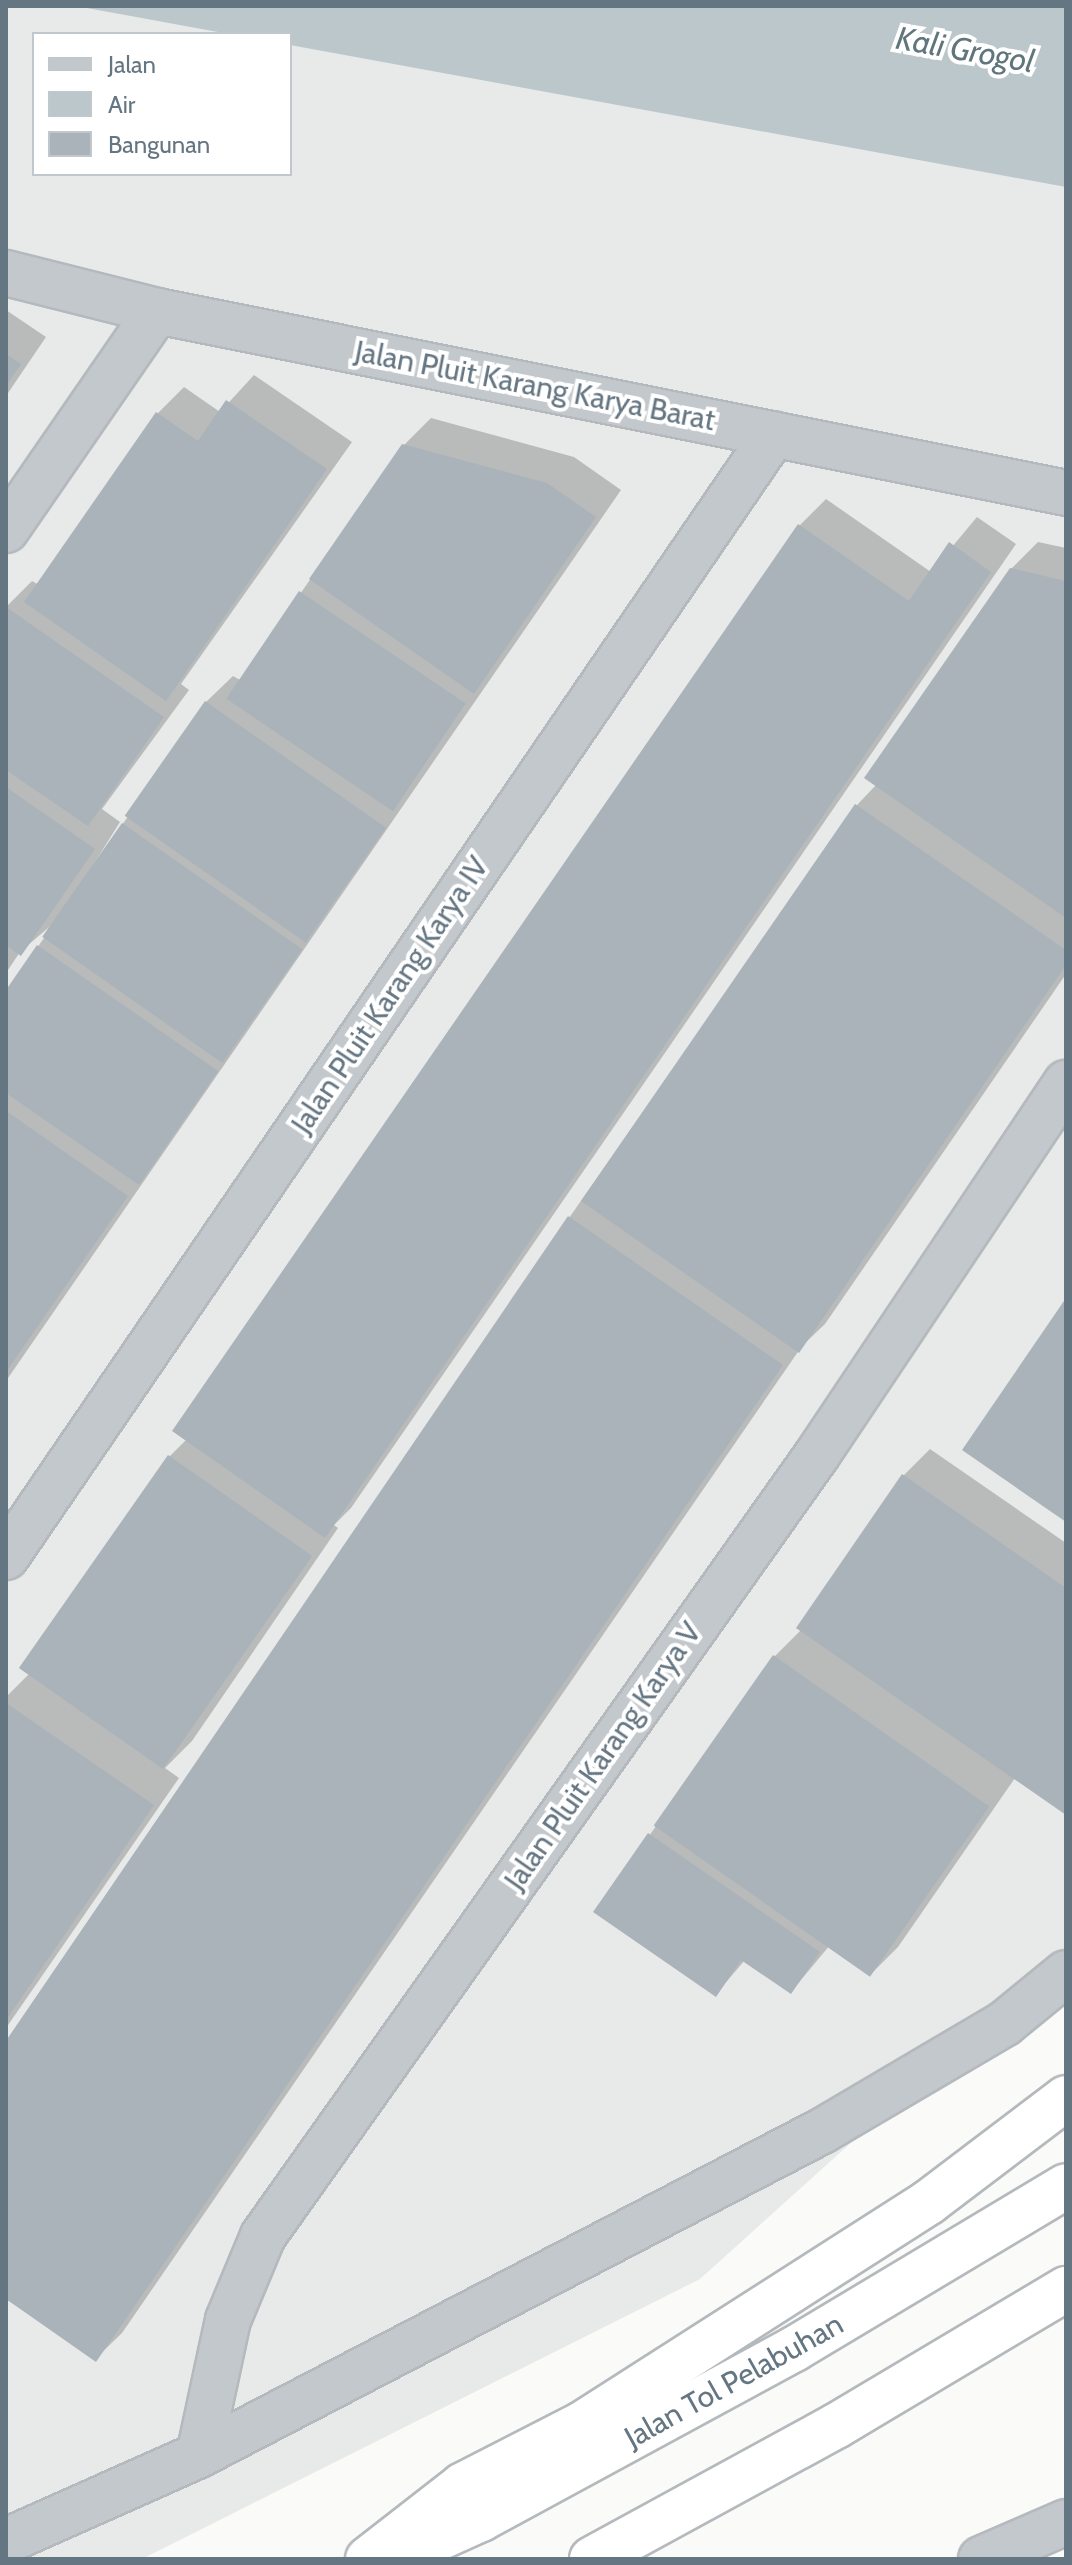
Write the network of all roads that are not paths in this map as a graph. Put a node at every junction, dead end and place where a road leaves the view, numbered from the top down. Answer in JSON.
{"nodes":[{"id":1,"x":6,"y":273,"type":"edge"},
{"id":2,"x":157,"y":311,"type":"junction"},
{"id":3,"x":774,"y":434,"type":"junction"},
{"id":4,"x":1066,"y":493,"type":"edge"},
{"id":5,"x":6,"y":530,"type":"edge"},
{"id":6,"x":1066,"y":1083,"type":"edge"},
{"id":7,"x":6,"y":1557,"type":"edge"},
{"id":8,"x":1066,"y":1973,"type":"edge"},
{"id":9,"x":1066,"y":2098,"type":"edge"},
{"id":10,"x":1066,"y":2186,"type":"edge"},
{"id":11,"x":1066,"y":2289,"type":"edge"},
{"id":12,"x":199,"y":2455,"type":"junction"},
{"id":13,"x":1066,"y":2522,"type":"edge"},
{"id":14,"x":6,"y":2541,"type":"edge"},
{"id":15,"x":368,"y":2559,"type":"edge"},
{"id":16,"x":393,"y":2559,"type":"edge"},
{"id":17,"x":592,"y":2559,"type":"edge"},
{"id":18,"x":981,"y":2559,"type":"edge"}],
"edges":[{"from":1,"to":2,"type":"street","name":"Jalan Pluit Karang Karya Barat"},
{"from":2,"to":3,"type":"street","name":"Jalan Pluit Karang Karya Barat"},
{"from":2,"to":5,"type":"street"},
{"from":3,"to":4,"type":"street","name":"Jalan Pluit Karang Karya Barat"},
{"from":3,"to":7,"type":"street","name":"Jalan Pluit Karang Karya IV"},
{"from":6,"to":12,"type":"street","name":"Jalan Pluit Karang Karya V"},
{"from":8,"to":12,"type":"street"},
{"from":9,"to":15,"type":"highway"},
{"from":10,"to":16,"type":"highway","name":"Jalan Tol Pelabuhan"},
{"from":11,"to":17,"type":"highway"},
{"from":12,"to":14,"type":"street"},
{"from":13,"to":18,"type":"street"}]}
